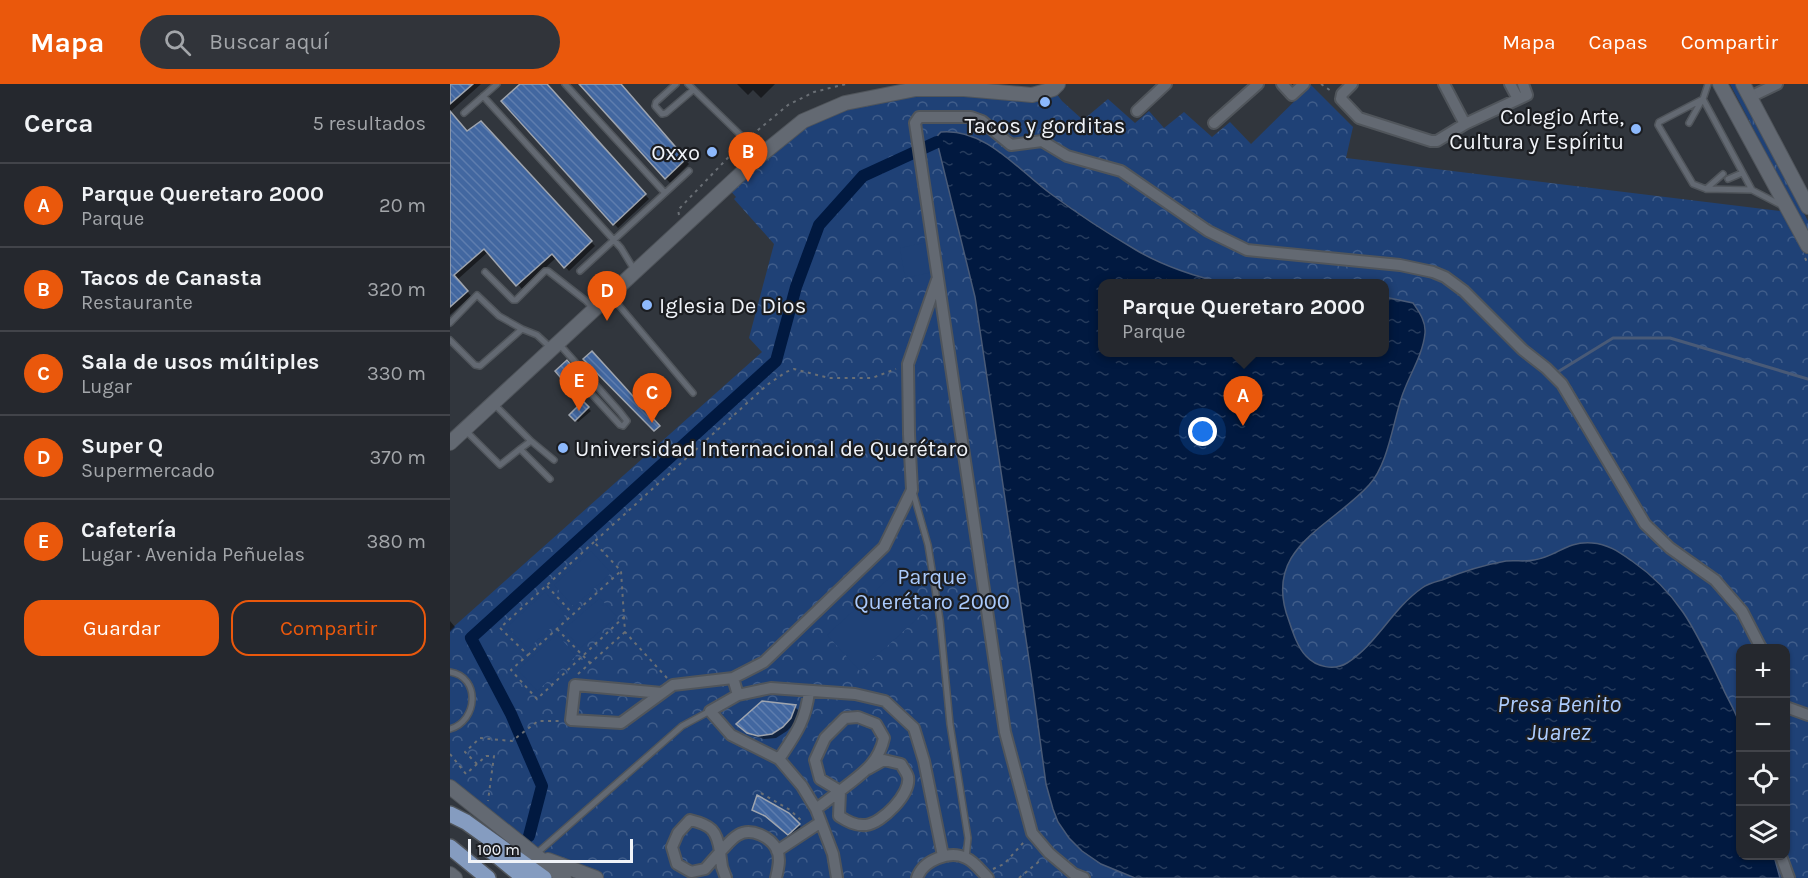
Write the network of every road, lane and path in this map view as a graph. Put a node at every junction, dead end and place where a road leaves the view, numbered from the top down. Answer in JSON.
{"nodes":[{"id":1,"x":497,"y":84,"type":"edge"},
{"id":2,"x":565,"y":84,"type":"edge"},
{"id":3,"x":676,"y":84,"type":"edge"},
{"id":4,"x":688,"y":84,"type":"edge"},
{"id":5,"x":1058,"y":84,"type":"edge"},
{"id":6,"x":1166,"y":84,"type":"edge"},
{"id":7,"x":1258,"y":84,"type":"edge"},
{"id":8,"x":1282,"y":84,"type":"edge"},
{"id":9,"x":1304,"y":84,"type":"edge"},
{"id":10,"x":1352,"y":84,"type":"edge"},
{"id":11,"x":1444,"y":84,"type":"edge"},
{"id":12,"x":1510,"y":84,"type":"edge"},
{"id":13,"x":1708,"y":84,"type":"edge"},
{"id":14,"x":1720,"y":84,"type":"edge"},
{"id":15,"x":1743,"y":84,"type":"edge"},
{"id":16,"x":1777,"y":84,"type":"edge"},
{"id":17,"x":949,"y":86,"type":"edge"},
{"id":18,"x":693,"y":90,"type":"junction"},
{"id":19,"x":1523,"y":92,"type":"edge"},
{"id":20,"x":483,"y":96,"type":"junction"},
{"id":21,"x":1750,"y":97,"type":"junction"},
{"id":22,"x":1703,"y":99,"type":"junction"},
{"id":23,"x":1137,"y":111,"type":"dead end"},
{"id":24,"x":464,"y":113,"type":"dead end"},
{"id":25,"x":1214,"y":123,"type":"dead end"},
{"id":26,"x":1689,"y":123,"type":"dead end"},
{"id":27,"x":1465,"y":124,"type":"junction"},
{"id":28,"x":761,"y":155,"type":"junction"},
{"id":29,"x":689,"y":171,"type":"dead end"},
{"id":30,"x":1742,"y":173,"type":"junction"},
{"id":31,"x":1723,"y":174,"type":"dead end"},
{"id":32,"x":1728,"y":179,"type":"dead end"},
{"id":33,"x":1706,"y":189,"type":"junction"},
{"id":34,"x":1752,"y":190,"type":"junction"},
{"id":35,"x":665,"y":194,"type":"junction"},
{"id":36,"x":1787,"y":207,"type":"junction"},
{"id":37,"x":1808,"y":207,"type":"edge"},
{"id":38,"x":614,"y":240,"type":"junction"},
{"id":39,"x":1808,"y":246,"type":"edge"},
{"id":40,"x":580,"y":271,"type":"dead end"},
{"id":41,"x":485,"y":272,"type":"dead end"},
{"id":42,"x":636,"y":272,"type":"junction"},
{"id":43,"x":938,"y":277,"type":"junction"},
{"id":44,"x":610,"y":296,"type":"junction"},
{"id":45,"x":595,"y":310,"type":"junction"},
{"id":46,"x":450,"y":323,"type":"edge"},
{"id":47,"x":522,"y":329,"type":"junction"},
{"id":48,"x":450,"y":340,"type":"edge"},
{"id":49,"x":556,"y":346,"type":"junction"},
{"id":50,"x":908,"y":364,"type":"junction"},
{"id":51,"x":582,"y":369,"type":"junction"},
{"id":52,"x":693,"y":393,"type":"dead end"},
{"id":53,"x":494,"y":403,"type":"junction"},
{"id":54,"x":465,"y":429,"type":"junction"},
{"id":55,"x":531,"y":441,"type":"junction"},
{"id":56,"x":450,"y":443,"type":"edge"},
{"id":57,"x":520,"y":448,"type":"junction"},
{"id":58,"x":554,"y":460,"type":"dead end"},
{"id":59,"x":550,"y":480,"type":"dead end"},
{"id":60,"x":912,"y":490,"type":"junction"},
{"id":61,"x":594,"y":542,"type":"junction"},
{"id":62,"x":621,"y":571,"type":"junction"},
{"id":63,"x":547,"y":586,"type":"junction"},
{"id":64,"x":573,"y":614,"type":"junction"},
{"id":65,"x":625,"y":616,"type":"junction"},
{"id":66,"x":557,"y":629,"type":"junction"},
{"id":67,"x":625,"y":632,"type":"junction"},
{"id":68,"x":1759,"y":644,"type":"edge"},
{"id":69,"x":528,"y":655,"type":"junction"},
{"id":70,"x":583,"y":656,"type":"junction"},
{"id":71,"x":590,"y":663,"type":"junction"},
{"id":72,"x":450,"y":672,"type":"edge"},
{"id":73,"x":733,"y":678,"type":"junction"},
{"id":74,"x":576,"y":685,"type":"junction"},
{"id":75,"x":673,"y":685,"type":"junction"},
{"id":76,"x":809,"y":692,"type":"junction"},
{"id":77,"x":662,"y":693,"type":"junction"},
{"id":78,"x":738,"y":695,"type":"junction"},
{"id":79,"x":1790,"y":709,"type":"edge"},
{"id":80,"x":710,"y":711,"type":"junction"},
{"id":81,"x":1808,"y":715,"type":"edge"},
{"id":82,"x":572,"y":720,"type":"junction"},
{"id":83,"x":450,"y":729,"type":"edge"},
{"id":84,"x":450,"y":754,"type":"edge"},
{"id":85,"x":779,"y":759,"type":"junction"},
{"id":86,"x":477,"y":764,"type":"junction"},
{"id":87,"x":868,"y":769,"type":"junction"},
{"id":88,"x":466,"y":774,"type":"junction"},
{"id":89,"x":462,"y":778,"type":"dead end"},
{"id":90,"x":450,"y":787,"type":"edge"},
{"id":91,"x":840,"y":791,"type":"junction"},
{"id":92,"x":761,"y":793,"type":"dead end"},
{"id":93,"x":487,"y":806,"type":"dead end"},
{"id":94,"x":816,"y":809,"type":"junction"},
{"id":95,"x":450,"y":816,"type":"edge"},
{"id":96,"x":821,"y":822,"type":"junction"},
{"id":97,"x":809,"y":830,"type":"junction"},
{"id":98,"x":1032,"y":833,"type":"junction"},
{"id":99,"x":506,"y":848,"type":"junction"},
{"id":100,"x":777,"y":851,"type":"junction"},
{"id":101,"x":456,"y":852,"type":"edge"},
{"id":102,"x":720,"y":852,"type":"junction"},
{"id":103,"x":1049,"y":853,"type":"junction"},
{"id":104,"x":943,"y":856,"type":"junction"},
{"id":105,"x":966,"y":858,"type":"junction"},
{"id":106,"x":1783,"y":860,"type":"edge"},
{"id":107,"x":526,"y":864,"type":"edge"},
{"id":108,"x":450,"y":874,"type":"edge"},
{"id":109,"x":986,"y":875,"type":"edge"},
{"id":110,"x":485,"y":877,"type":"edge"},
{"id":111,"x":455,"y":878,"type":"edge"},
{"id":112,"x":544,"y":878,"type":"edge"},
{"id":113,"x":564,"y":878,"type":"edge"},
{"id":114,"x":596,"y":878,"type":"edge"},
{"id":115,"x":726,"y":878,"type":"edge"},
{"id":116,"x":776,"y":878,"type":"edge"},
{"id":117,"x":837,"y":878,"type":"edge"},
{"id":118,"x":917,"y":878,"type":"edge"},
{"id":119,"x":1019,"y":878,"type":"edge"},
{"id":120,"x":1084,"y":878,"type":"edge"},
{"id":121,"x":1789,"y":878,"type":"edge"}],
"edges":[{"from":1,"to":20,"type":"lane"},
{"from":2,"to":35,"type":"lane"},
{"from":3,"to":18,"type":"lane"},
{"from":4,"to":18,"type":"lane"},
{"from":5,"to":17,"type":"street"},
{"from":6,"to":23,"type":"street"},
{"from":7,"to":25,"type":"street"},
{"from":8,"to":9,"type":"street"},
{"from":10,"to":27,"type":"street"},
{"from":11,"to":27,"type":"street"},
{"from":12,"to":19,"type":"street"},
{"from":13,"to":22,"type":"lane"},
{"from":14,"to":36,"type":"street"},
{"from":15,"to":21,"type":"street"},
{"from":16,"to":21,"type":"street"},
{"from":17,"to":28,"type":"street"},
{"from":18,"to":28,"type":"lane"},
{"from":19,"to":27,"type":"street"},
{"from":20,"to":24,"type":"lane"},
{"from":20,"to":38,"type":"lane"},
{"from":21,"to":37,"type":"street"},
{"from":22,"to":26,"type":"lane"},
{"from":22,"to":30,"type":"lane"},
{"from":22,"to":33,"type":"lane"},
{"from":28,"to":42,"type":"street"},
{"from":29,"to":35,"type":"lane"},
{"from":30,"to":32,"type":"lane"},
{"from":30,"to":34,"type":"lane"},
{"from":31,"to":33,"type":"lane"},
{"from":33,"to":34,"type":"lane"},
{"from":34,"to":36,"type":"lane"},
{"from":35,"to":38,"type":"lane"},
{"from":36,"to":39,"type":"street"},
{"from":38,"to":40,"type":"lane"},
{"from":38,"to":42,"type":"lane"},
{"from":41,"to":45,"type":"lane"},
{"from":42,"to":44,"type":"street"},
{"from":43,"to":50,"type":"street"},
{"from":43,"to":68,"type":"street"},
{"from":43,"to":98,"type":"street"},
{"from":44,"to":45,"type":"street"},
{"from":44,"to":52,"type":"lane"},
{"from":45,"to":49,"type":"street"},
{"from":46,"to":47,"type":"lane"},
{"from":47,"to":48,"type":"lane"},
{"from":47,"to":49,"type":"lane"},
{"from":49,"to":51,"type":"lane"},
{"from":49,"to":53,"type":"street"},
{"from":50,"to":60,"type":"street"},
{"from":50,"to":61,"type":"path"},
{"from":51,"to":51,"type":"lane"},
{"from":53,"to":54,"type":"street"},
{"from":53,"to":55,"type":"lane"},
{"from":54,"to":56,"type":"street"},
{"from":54,"to":57,"type":"lane"},
{"from":55,"to":57,"type":"lane"},
{"from":55,"to":58,"type":"lane"},
{"from":57,"to":59,"type":"lane"},
{"from":60,"to":73,"type":"street"},
{"from":60,"to":105,"type":"lane"},
{"from":61,"to":62,"type":"path"},
{"from":61,"to":63,"type":"path"},
{"from":62,"to":64,"type":"path"},
{"from":62,"to":65,"type":"path"},
{"from":63,"to":64,"type":"path"},
{"from":63,"to":69,"type":"path"},
{"from":64,"to":66,"type":"path"},
{"from":65,"to":67,"type":"path"},
{"from":65,"to":70,"type":"path"},
{"from":66,"to":69,"type":"path"},
{"from":66,"to":70,"type":"path"},
{"from":67,"to":71,"type":"path"},
{"from":67,"to":75,"type":"path"},
{"from":69,"to":70,"type":"path"},
{"from":70,"to":71,"type":"path"},
{"from":71,"to":74,"type":"path"},
{"from":72,"to":83,"type":"lane"},
{"from":73,"to":75,"type":"street"},
{"from":73,"to":78,"type":"street"},
{"from":74,"to":77,"type":"street"},
{"from":74,"to":82,"type":"street"},
{"from":75,"to":77,"type":"street"},
{"from":76,"to":78,"type":"street"},
{"from":76,"to":85,"type":"street"},
{"from":76,"to":104,"type":"street"},
{"from":77,"to":82,"type":"street"},
{"from":78,"to":80,"type":"street"},
{"from":79,"to":81,"type":"street"},
{"from":80,"to":85,"type":"street"},
{"from":80,"to":107,"type":"lane"},
{"from":82,"to":86,"type":"path"},
{"from":84,"to":88,"type":"path"},
{"from":85,"to":94,"type":"street"},
{"from":86,"to":88,"type":"path"},
{"from":86,"to":93,"type":"path"},
{"from":87,"to":91,"type":"street"},
{"from":87,"to":91,"type":"street"},
{"from":87,"to":91,"type":"street"},
{"from":88,"to":89,"type":"path"},
{"from":90,"to":99,"type":"street"},
{"from":91,"to":94,"type":"street"},
{"from":92,"to":97,"type":"path"},
{"from":94,"to":96,"type":"street"},
{"from":95,"to":99,"type":"main road"},
{"from":96,"to":97,"type":"street"},
{"from":96,"to":117,"type":"street"},
{"from":97,"to":100,"type":"street"},
{"from":98,"to":103,"type":"street"},
{"from":98,"to":109,"type":"path"},
{"from":99,"to":107,"type":"main road"},
{"from":100,"to":102,"type":"street"},
{"from":100,"to":116,"type":"street"},
{"from":101,"to":110,"type":"main road"},
{"from":102,"to":102,"type":"street"},
{"from":102,"to":115,"type":"street"},
{"from":103,"to":119,"type":"path"},
{"from":103,"to":120,"type":"street"},
{"from":104,"to":105,"type":"street"},
{"from":104,"to":118,"type":"street"},
{"from":105,"to":109,"type":"street"},
{"from":106,"to":121,"type":"street"},
{"from":107,"to":112,"type":"main road"},
{"from":107,"to":113,"type":"street"},
{"from":107,"to":114,"type":"street"},
{"from":108,"to":111,"type":"street"}]}
